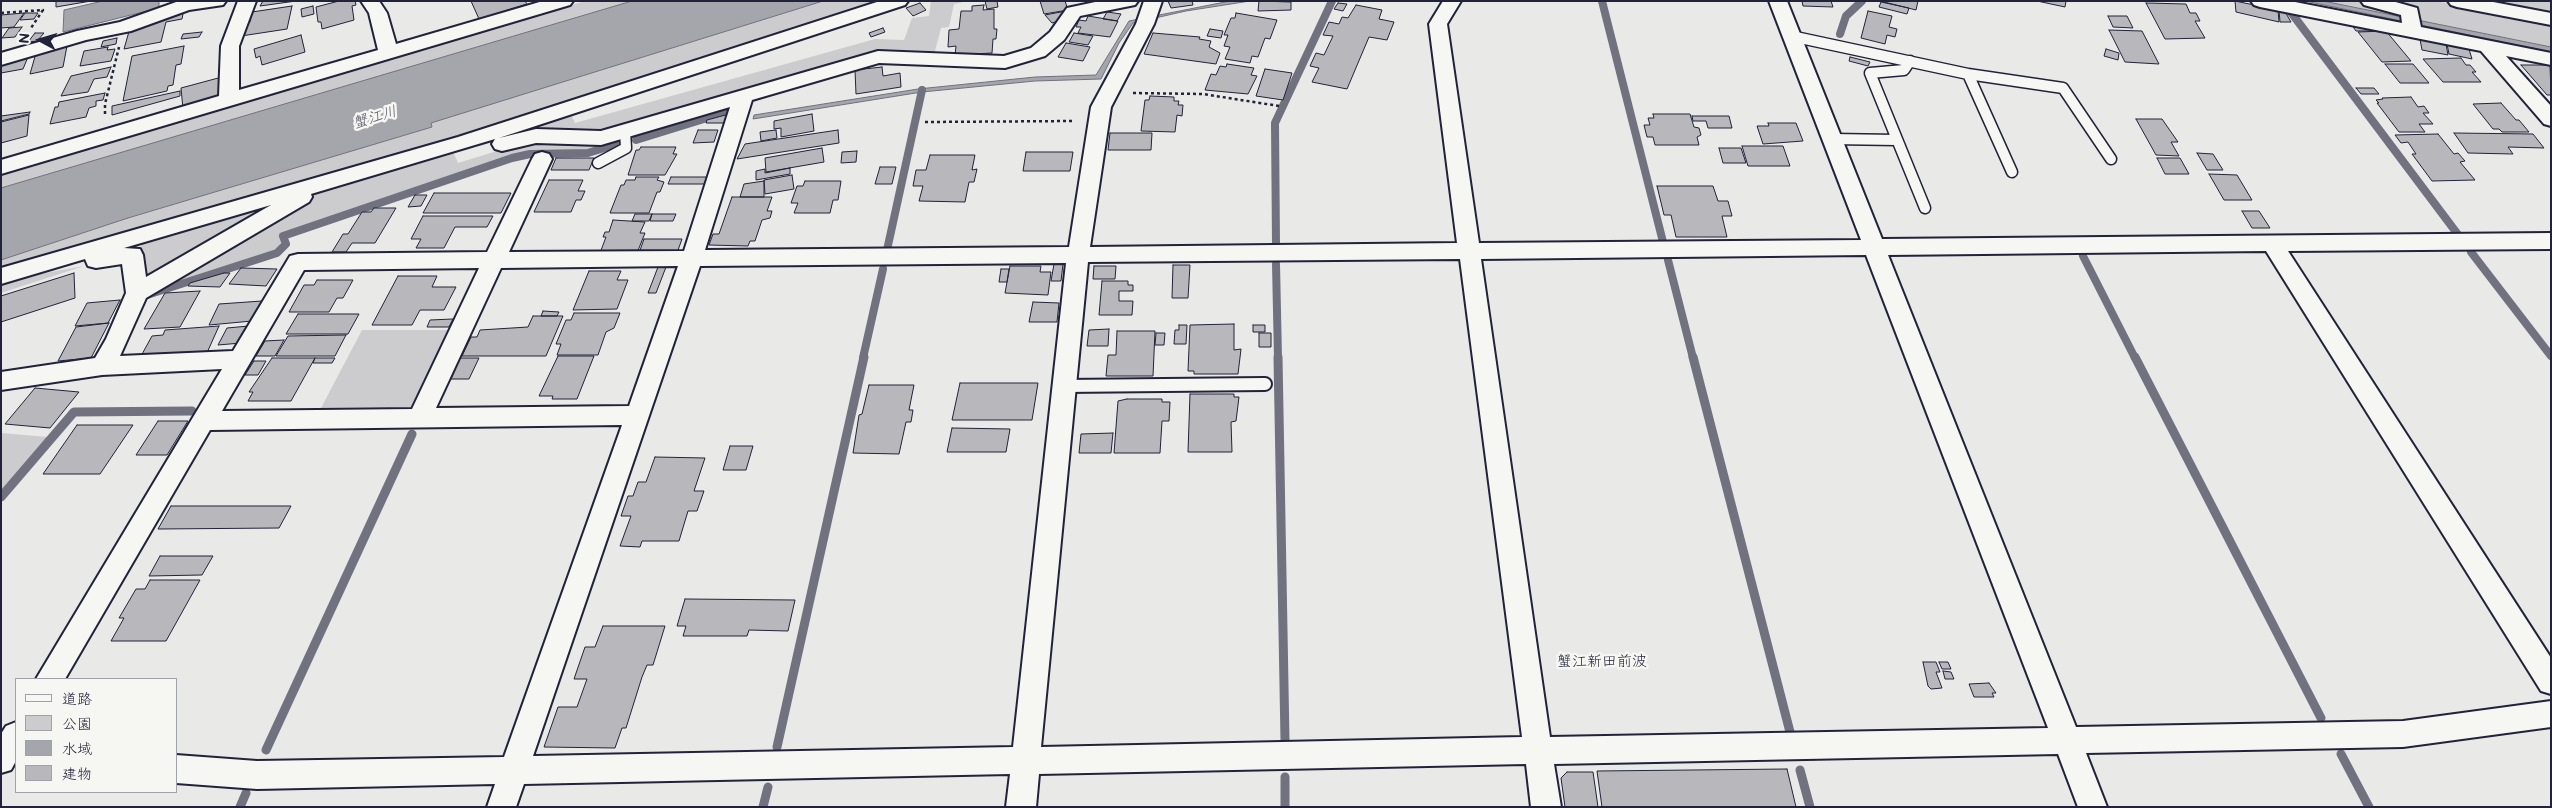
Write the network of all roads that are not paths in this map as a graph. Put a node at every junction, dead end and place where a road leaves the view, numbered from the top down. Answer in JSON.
{"nodes":[{"id":1,"x":217,"y":1,"type":"edge"},
{"id":2,"x":247,"y":1,"type":"edge"},
{"id":3,"x":370,"y":1,"type":"edge"},
{"id":4,"x":564,"y":1,"type":"edge"},
{"id":5,"x":898,"y":1,"type":"edge"},
{"id":6,"x":1130,"y":1,"type":"edge"},
{"id":7,"x":1452,"y":1,"type":"edge"},
{"id":8,"x":1778,"y":1,"type":"edge"},
{"id":9,"x":2260,"y":1,"type":"edge"},
{"id":10,"x":2370,"y":1,"type":"edge"},
{"id":11,"x":2457,"y":1,"type":"edge"},
{"id":12,"x":1149,"y":12,"type":"edge"},
{"id":13,"x":2551,"y":19,"type":"edge"},
{"id":14,"x":2411,"y":24,"type":"junction"},
{"id":15,"x":1791,"y":36,"type":"junction"},
{"id":16,"x":2487,"y":46,"type":"junction"},
{"id":17,"x":388,"y":52,"type":"junction"},
{"id":18,"x":7,"y":58,"type":"edge"},
{"id":19,"x":2551,"y":59,"type":"edge"},
{"id":20,"x":1910,"y":61,"type":"junction"},
{"id":21,"x":1968,"y":74,"type":"junction"},
{"id":22,"x":744,"y":95,"type":"junction"},
{"id":23,"x":229,"y":100,"type":"junction"},
{"id":24,"x":2551,"y":119,"type":"edge"},
{"id":25,"x":625,"y":131,"type":"junction"},
{"id":26,"x":1832,"y":139,"type":"junction"},
{"id":27,"x":1897,"y":140,"type":"junction"},
{"id":28,"x":465,"y":142,"type":"junction"},
{"id":29,"x":2111,"y":158,"type":"dead end"},
{"id":30,"x":542,"y":159,"type":"dead end"},
{"id":31,"x":598,"y":163,"type":"dead end"},
{"id":32,"x":1,"y":167,"type":"edge"},
{"id":33,"x":2012,"y":172,"type":"dead end"},
{"id":34,"x":328,"y":180,"type":"junction"},
{"id":35,"x":1925,"y":208,"type":"dead end"},
{"id":36,"x":2551,"y":240,"type":"edge"},
{"id":37,"x":2270,"y":242,"type":"junction"},
{"id":38,"x":1874,"y":246,"type":"junction"},
{"id":39,"x":1469,"y":251,"type":"junction"},
{"id":40,"x":1078,"y":256,"type":"junction"},
{"id":41,"x":692,"y":258,"type":"junction"},
{"id":42,"x":493,"y":261,"type":"junction"},
{"id":43,"x":3,"y":276,"type":"edge"},
{"id":44,"x":137,"y":292,"type":"junction"},
{"id":45,"x":242,"y":359,"type":"junction"},
{"id":46,"x":102,"y":366,"type":"junction"},
{"id":47,"x":3,"y":383,"type":"edge"},
{"id":48,"x":1265,"y":384,"type":"dead end"},
{"id":49,"x":1064,"y":386,"type":"junction"},
{"id":50,"x":637,"y":415,"type":"junction"},
{"id":51,"x":419,"y":418,"type":"junction"},
{"id":52,"x":205,"y":421,"type":"junction"},
{"id":53,"x":51,"y":678,"type":"edge"},
{"id":54,"x":2551,"y":682,"type":"edge"},
{"id":55,"x":2551,"y":714,"type":"edge"},
{"id":56,"x":2067,"y":740,"type":"junction"},
{"id":57,"x":1538,"y":750,"type":"junction"},
{"id":58,"x":1026,"y":760,"type":"junction"},
{"id":59,"x":178,"y":769,"type":"edge"},
{"id":60,"x":514,"y":770,"type":"junction"},
{"id":61,"x":501,"y":807,"type":"edge"},
{"id":62,"x":1021,"y":807,"type":"edge"},
{"id":63,"x":1546,"y":807,"type":"edge"},
{"id":64,"x":2093,"y":807,"type":"edge"}],
"edges":[{"from":1,"to":18,"type":"street"},
{"from":2,"to":23,"type":"street"},
{"from":3,"to":17,"type":"street"},
{"from":4,"to":17,"type":"street"},
{"from":5,"to":28,"type":"street"},
{"from":6,"to":22,"type":"street"},
{"from":7,"to":39,"type":"street"},
{"from":8,"to":15,"type":"street"},
{"from":9,"to":14,"type":"street"},
{"from":10,"to":14,"type":"street"},
{"from":11,"to":13,"type":"street"},
{"from":12,"to":40,"type":"street"},
{"from":14,"to":16,"type":"street"},
{"from":15,"to":20,"type":"lane"},
{"from":15,"to":26,"type":"street"},
{"from":16,"to":19,"type":"street"},
{"from":16,"to":24,"type":"street"},
{"from":17,"to":23,"type":"street"},
{"from":20,"to":21,"type":"lane"},
{"from":20,"to":27,"type":"lane"},
{"from":21,"to":29,"type":"lane"},
{"from":21,"to":33,"type":"lane"},
{"from":22,"to":25,"type":"street"},
{"from":22,"to":41,"type":"street"},
{"from":23,"to":32,"type":"street"},
{"from":25,"to":28,"type":"street"},
{"from":25,"to":31,"type":"lane"},
{"from":26,"to":27,"type":"lane"},
{"from":26,"to":38,"type":"street"},
{"from":27,"to":35,"type":"lane"},
{"from":28,"to":34,"type":"street"},
{"from":30,"to":42,"type":"street"},
{"from":34,"to":43,"type":"street"},
{"from":34,"to":44,"type":"street"},
{"from":36,"to":37,"type":"street"},
{"from":37,"to":38,"type":"street"},
{"from":37,"to":54,"type":"street"},
{"from":38,"to":39,"type":"street"},
{"from":38,"to":56,"type":"street"},
{"from":39,"to":40,"type":"street"},
{"from":39,"to":57,"type":"street"},
{"from":40,"to":41,"type":"street"},
{"from":40,"to":49,"type":"street"},
{"from":41,"to":42,"type":"street"},
{"from":41,"to":50,"type":"street"},
{"from":42,"to":45,"type":"street"},
{"from":42,"to":51,"type":"street"},
{"from":43,"to":44,"type":"street"},
{"from":44,"to":46,"type":"street"},
{"from":45,"to":46,"type":"street"},
{"from":45,"to":52,"type":"street"},
{"from":46,"to":47,"type":"street"},
{"from":48,"to":49,"type":"lane"},
{"from":49,"to":58,"type":"street"},
{"from":50,"to":51,"type":"street"},
{"from":50,"to":60,"type":"street"},
{"from":51,"to":52,"type":"street"},
{"from":52,"to":53,"type":"street"},
{"from":55,"to":56,"type":"street"},
{"from":56,"to":57,"type":"street"},
{"from":56,"to":64,"type":"street"},
{"from":57,"to":58,"type":"street"},
{"from":57,"to":63,"type":"street"},
{"from":58,"to":60,"type":"street"},
{"from":58,"to":62,"type":"street"},
{"from":59,"to":60,"type":"street"},
{"from":60,"to":61,"type":"street"}]}
